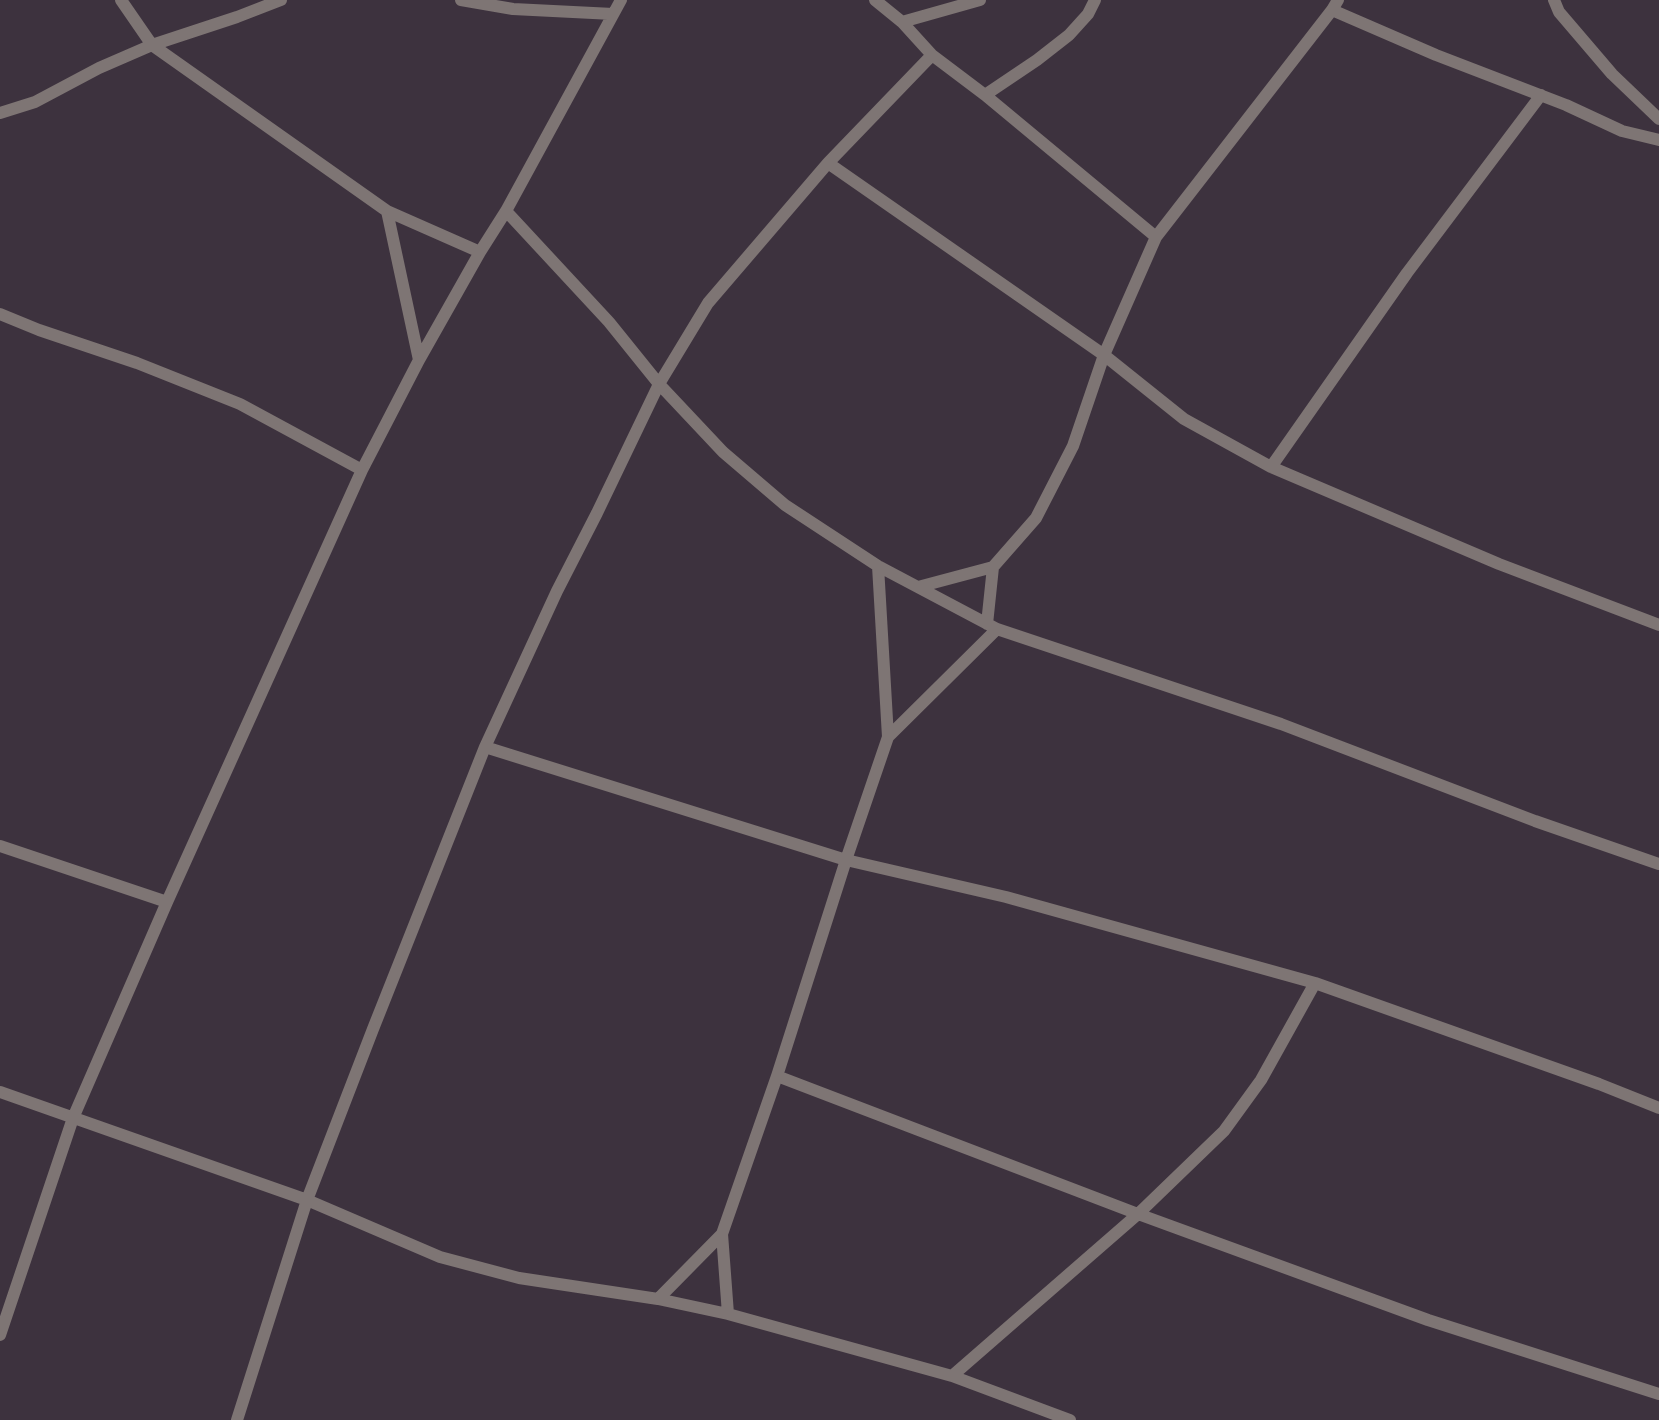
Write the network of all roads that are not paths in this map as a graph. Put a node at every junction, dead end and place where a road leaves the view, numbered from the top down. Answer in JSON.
{"nodes":[{"id":1,"x":121,"y":0,"type":"edge"},
{"id":2,"x":281,"y":0,"type":"edge"},
{"id":3,"x":461,"y":0,"type":"edge"},
{"id":4,"x":621,"y":0,"type":"edge"},
{"id":5,"x":875,"y":0,"type":"edge"},
{"id":6,"x":980,"y":0,"type":"edge"},
{"id":7,"x":1095,"y":0,"type":"edge"},
{"id":8,"x":1554,"y":0,"type":"edge"},
{"id":9,"x":1335,"y":5,"type":"edge"},
{"id":10,"x":613,"y":14,"type":"junction"},
{"id":11,"x":902,"y":22,"type":"junction"},
{"id":12,"x":152,"y":45,"type":"junction"},
{"id":13,"x":932,"y":55,"type":"junction"},
{"id":14,"x":986,"y":95,"type":"junction"},
{"id":15,"x":1541,"y":95,"type":"junction"},
{"id":16,"x":0,"y":113,"type":"edge"},
{"id":17,"x":1659,"y":119,"type":"edge"},
{"id":18,"x":1659,"y":140,"type":"edge"},
{"id":19,"x":828,"y":163,"type":"junction"},
{"id":20,"x":387,"y":211,"type":"junction"},
{"id":21,"x":506,"y":211,"type":"junction"},
{"id":22,"x":1156,"y":237,"type":"junction"},
{"id":23,"x":480,"y":252,"type":"junction"},
{"id":24,"x":0,"y":314,"type":"edge"},
{"id":25,"x":1104,"y":355,"type":"junction"},
{"id":26,"x":419,"y":360,"type":"junction"},
{"id":27,"x":659,"y":384,"type":"junction"},
{"id":28,"x":1271,"y":467,"type":"junction"},
{"id":29,"x":362,"y":470,"type":"junction"},
{"id":30,"x":878,"y":566,"type":"junction"},
{"id":31,"x":993,"y":567,"type":"junction"},
{"id":32,"x":918,"y":587,"type":"junction"},
{"id":33,"x":1659,"y":625,"type":"edge"},
{"id":34,"x":992,"y":627,"type":"junction"},
{"id":35,"x":888,"y":737,"type":"junction"},
{"id":36,"x":485,"y":747,"type":"junction"},
{"id":37,"x":0,"y":846,"type":"edge"},
{"id":38,"x":846,"y":860,"type":"junction"},
{"id":39,"x":1659,"y":864,"type":"edge"},
{"id":40,"x":167,"y":902,"type":"junction"},
{"id":41,"x":1315,"y":983,"type":"junction"},
{"id":42,"x":777,"y":1076,"type":"junction"},
{"id":43,"x":0,"y":1092,"type":"edge"},
{"id":44,"x":1659,"y":1108,"type":"edge"},
{"id":45,"x":74,"y":1119,"type":"junction"},
{"id":46,"x":307,"y":1200,"type":"junction"},
{"id":47,"x":1138,"y":1214,"type":"junction"},
{"id":48,"x":722,"y":1234,"type":"junction"},
{"id":49,"x":658,"y":1299,"type":"junction"},
{"id":50,"x":728,"y":1314,"type":"junction"},
{"id":51,"x":0,"y":1335,"type":"edge"},
{"id":52,"x":952,"y":1376,"type":"junction"},
{"id":53,"x":1659,"y":1394,"type":"edge"},
{"id":54,"x":237,"y":1420,"type":"edge"},
{"id":55,"x":1070,"y":1420,"type":"edge"}],
"edges":[{"from":1,"to":12,"type":"street"},
{"from":2,"to":12,"type":"street"},
{"from":3,"to":10,"type":"street"},
{"from":4,"to":10,"type":"street"},
{"from":5,"to":11,"type":"street"},
{"from":6,"to":11,"type":"street"},
{"from":7,"to":14,"type":"street"},
{"from":8,"to":17,"type":"street"},
{"from":9,"to":15,"type":"street"},
{"from":9,"to":22,"type":"street"},
{"from":10,"to":21,"type":"street"},
{"from":11,"to":13,"type":"street"},
{"from":12,"to":16,"type":"street"},
{"from":12,"to":20,"type":"street"},
{"from":13,"to":14,"type":"street"},
{"from":13,"to":19,"type":"street"},
{"from":14,"to":22,"type":"street"},
{"from":15,"to":18,"type":"street"},
{"from":15,"to":28,"type":"street"},
{"from":19,"to":25,"type":"street"},
{"from":19,"to":27,"type":"street"},
{"from":20,"to":23,"type":"street"},
{"from":20,"to":26,"type":"street"},
{"from":21,"to":23,"type":"street"},
{"from":21,"to":27,"type":"street"},
{"from":22,"to":25,"type":"street"},
{"from":23,"to":26,"type":"street"},
{"from":24,"to":29,"type":"street"},
{"from":25,"to":28,"type":"street"},
{"from":25,"to":31,"type":"street"},
{"from":26,"to":29,"type":"street"},
{"from":27,"to":30,"type":"street"},
{"from":27,"to":36,"type":"street"},
{"from":28,"to":33,"type":"street"},
{"from":29,"to":40,"type":"street"},
{"from":30,"to":32,"type":"street"},
{"from":30,"to":35,"type":"street"},
{"from":31,"to":32,"type":"street"},
{"from":31,"to":34,"type":"street"},
{"from":32,"to":34,"type":"street"},
{"from":34,"to":35,"type":"street"},
{"from":34,"to":39,"type":"street"},
{"from":35,"to":38,"type":"street"},
{"from":36,"to":38,"type":"street"},
{"from":36,"to":46,"type":"street"},
{"from":37,"to":40,"type":"street"},
{"from":38,"to":41,"type":"street"},
{"from":38,"to":42,"type":"street"},
{"from":40,"to":45,"type":"street"},
{"from":41,"to":44,"type":"street"},
{"from":41,"to":47,"type":"street"},
{"from":42,"to":47,"type":"street"},
{"from":42,"to":48,"type":"street"},
{"from":43,"to":45,"type":"street"},
{"from":45,"to":46,"type":"street"},
{"from":45,"to":51,"type":"street"},
{"from":46,"to":49,"type":"street"},
{"from":46,"to":54,"type":"street"},
{"from":47,"to":52,"type":"street"},
{"from":47,"to":53,"type":"street"},
{"from":48,"to":49,"type":"street"},
{"from":48,"to":50,"type":"street"},
{"from":49,"to":50,"type":"street"},
{"from":50,"to":52,"type":"street"},
{"from":52,"to":55,"type":"street"}]}
